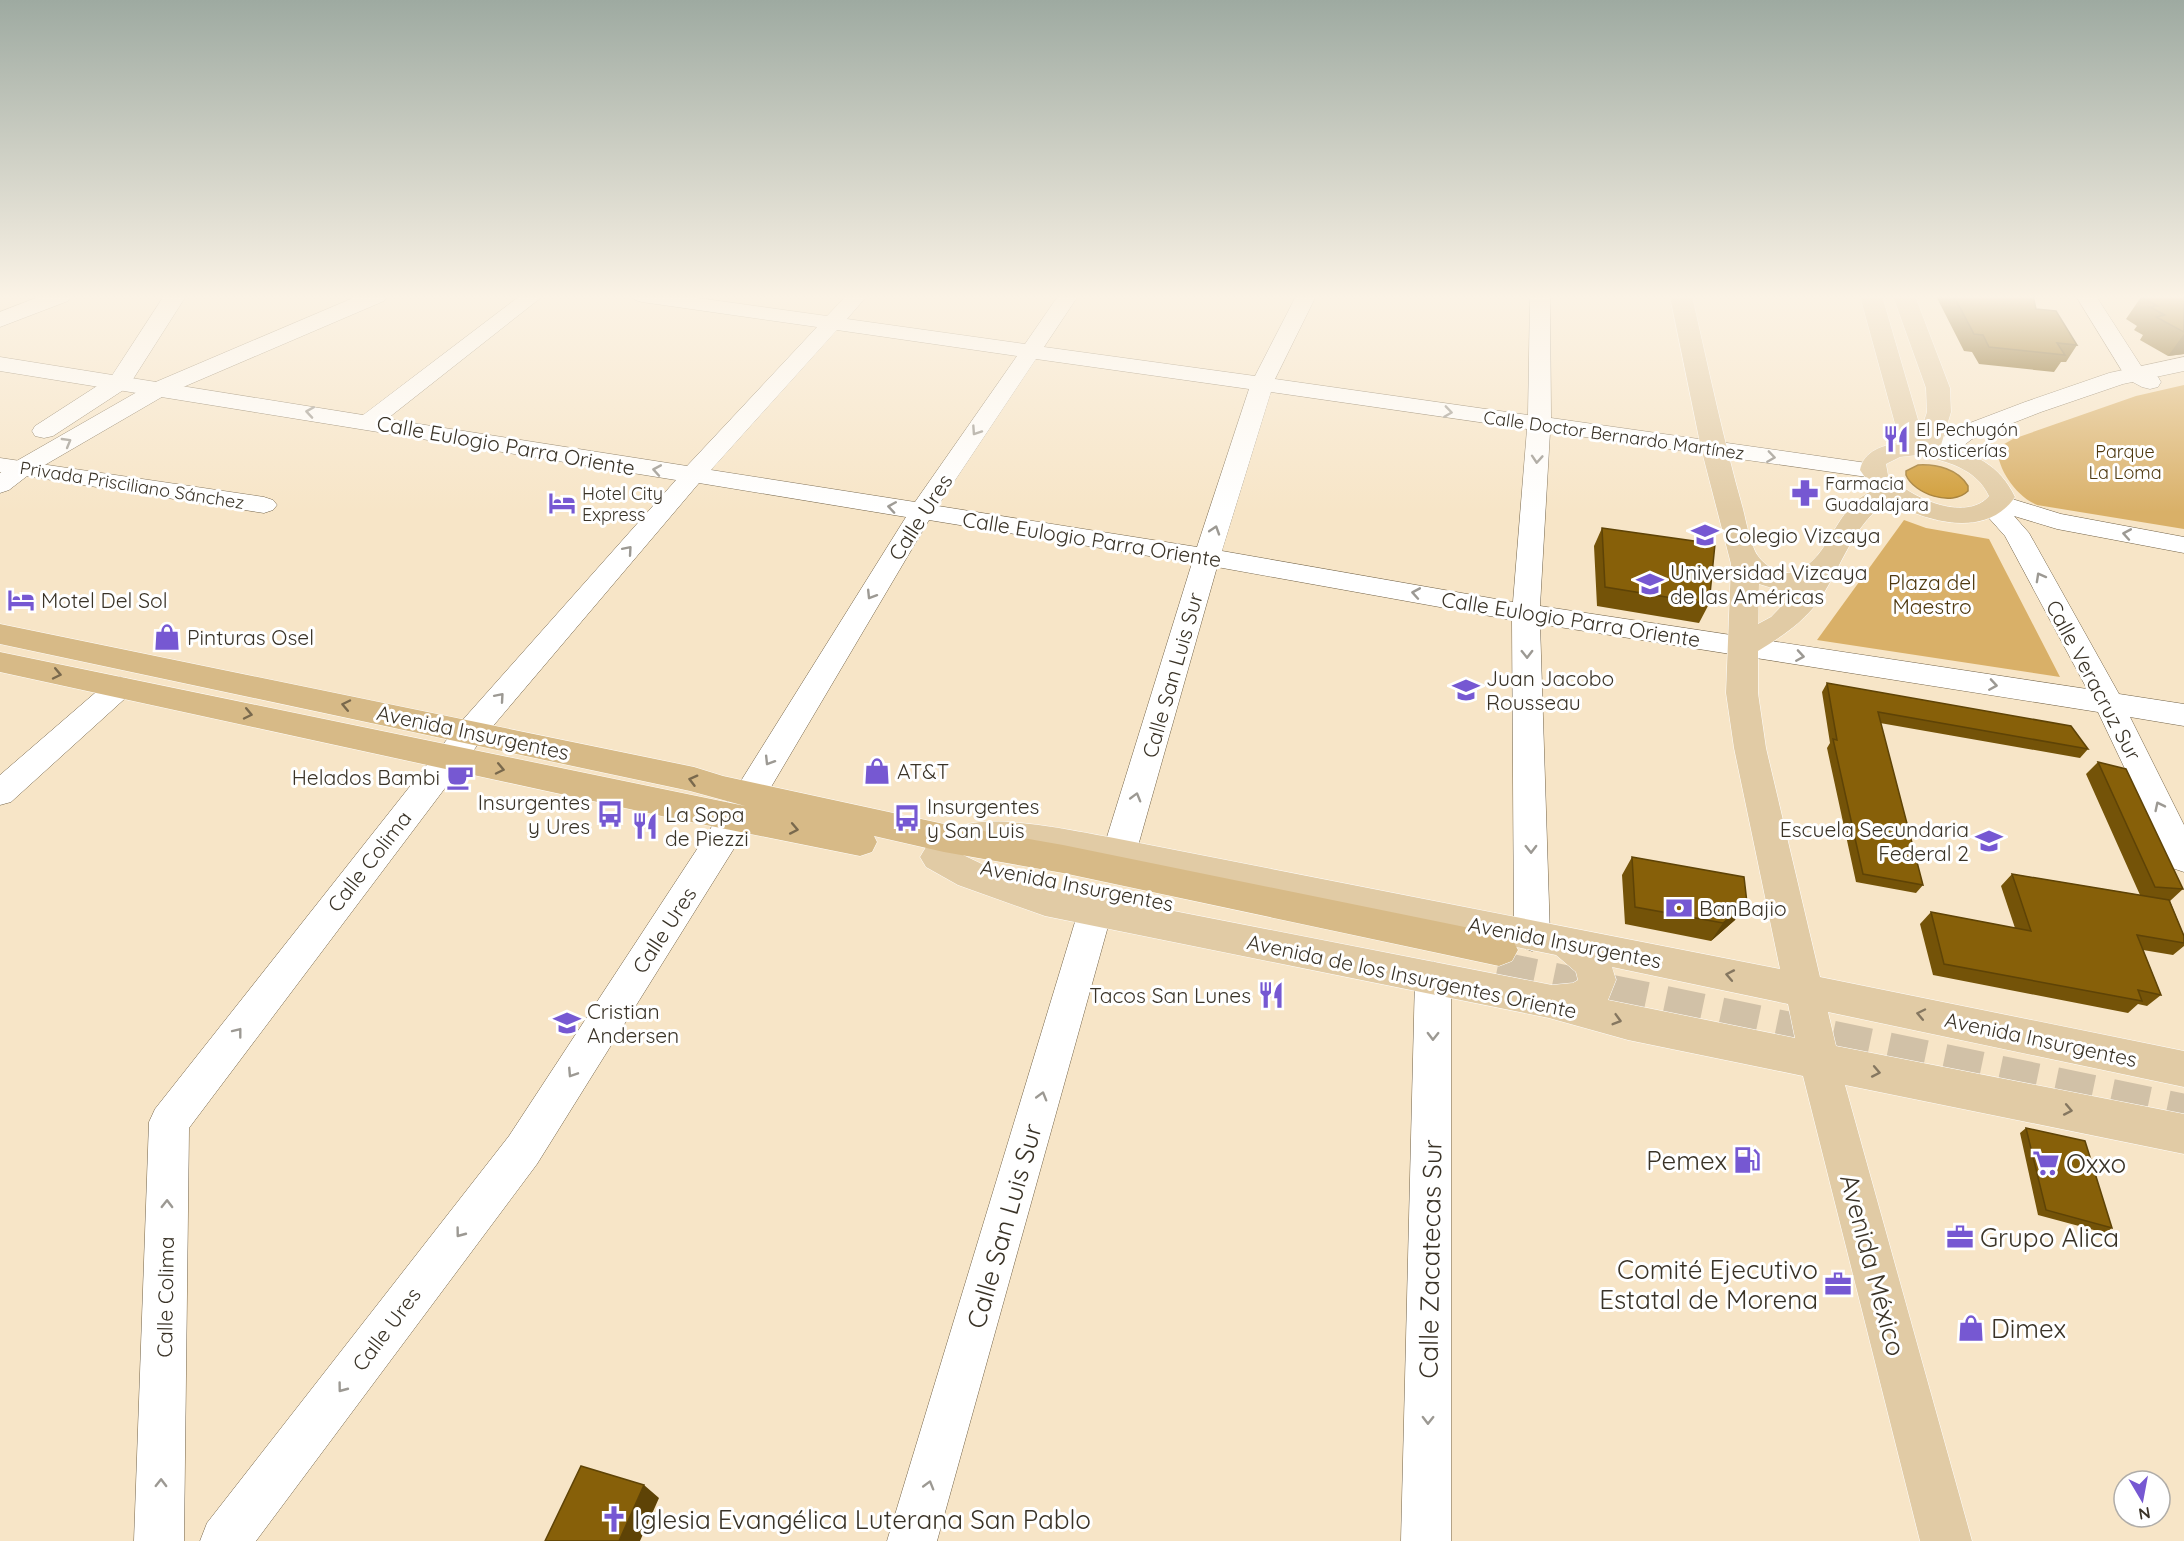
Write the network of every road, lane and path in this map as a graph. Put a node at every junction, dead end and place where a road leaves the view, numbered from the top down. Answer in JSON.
{"nodes":[{"id":1,"x":26,"y":368,"type":"edge"},
{"id":2,"x":129,"y":368,"type":"edge"},
{"id":3,"x":208,"y":368,"type":"edge"},
{"id":4,"x":439,"y":368,"type":"edge"},
{"id":5,"x":791,"y":368,"type":"edge"},
{"id":6,"x":1018,"y":368,"type":"edge"},
{"id":7,"x":1152,"y":368,"type":"edge"},
{"id":8,"x":1270,"y":368,"type":"edge"},
{"id":9,"x":1539,"y":368,"type":"edge"},
{"id":10,"x":1696,"y":368,"type":"edge"},
{"id":11,"x":1898,"y":368,"type":"edge"},
{"id":12,"x":1931,"y":368,"type":"edge"},
{"id":13,"x":2122,"y":368,"type":"edge"},
{"id":14,"x":2125,"y":368,"type":"edge"},
{"id":15,"x":2172,"y":368,"type":"edge"},
{"id":16,"x":2184,"y":376,"type":"edge"},
{"id":17,"x":2132,"y":381,"type":"junction"},
{"id":18,"x":120,"y":382,"type":"junction"},
{"id":19,"x":1262,"y":384,"type":"junction"},
{"id":20,"x":159,"y":389,"type":"junction"},
{"id":21,"x":368,"y":422,"type":"junction"},
{"id":22,"x":1539,"y":425,"type":"junction"},
{"id":23,"x":1713,"y":448,"type":"junction"},
{"id":24,"x":1928,"y":450,"type":"junction"},
{"id":25,"x":1969,"y":462,"type":"junction"},
{"id":26,"x":7,"y":464,"type":"edge"},
{"id":27,"x":692,"y":476,"type":"junction"},
{"id":28,"x":1883,"y":482,"type":"junction"},
{"id":29,"x":0,"y":485,"type":"edge"},
{"id":30,"x":264,"y":505,"type":"dead end"},
{"id":31,"x":1996,"y":506,"type":"junction"},
{"id":32,"x":922,"y":511,"type":"junction"},
{"id":33,"x":2184,"y":545,"type":"edge"},
{"id":34,"x":1206,"y":557,"type":"junction"},
{"id":35,"x":1743,"y":558,"type":"junction"},
{"id":36,"x":1824,"y":567,"type":"junction"},
{"id":37,"x":1526,"y":613,"type":"junction"},
{"id":38,"x":0,"y":634,"type":"edge"},
{"id":39,"x":1743,"y":647,"type":"junction"},
{"id":40,"x":0,"y":662,"type":"edge"},
{"id":41,"x":120,"y":687,"type":"junction"},
{"id":42,"x":2108,"y":703,"type":"junction"},
{"id":43,"x":2184,"y":715,"type":"edge"},
{"id":44,"x":460,"y":744,"type":"junction"},
{"id":45,"x":0,"y":793,"type":"edge"},
{"id":46,"x":743,"y":806,"type":"junction"},
{"id":47,"x":941,"y":848,"type":"junction"},
{"id":48,"x":1119,"y":853,"type":"junction"},
{"id":49,"x":2184,"y":859,"type":"edge"},
{"id":50,"x":1006,"y":888,"type":"joint"},
{"id":51,"x":1095,"y":912,"type":"junction"},
{"id":52,"x":1548,"y":938,"type":"junction"},
{"id":53,"x":1498,"y":960,"type":"tunnel mouth"},
{"id":54,"x":1433,"y":978,"type":"junction"},
{"id":55,"x":1803,"y":989,"type":"junction"},
{"id":56,"x":1549,"y":1001,"type":"junction"},
{"id":57,"x":1819,"y":1060,"type":"junction"},
{"id":58,"x":2184,"y":1068,"type":"edge"},
{"id":59,"x":2184,"y":1134,"type":"edge"},
{"id":60,"x":159,"y":1541,"type":"edge"},
{"id":61,"x":225,"y":1541,"type":"edge"},
{"id":62,"x":912,"y":1541,"type":"edge"},
{"id":63,"x":1426,"y":1541,"type":"edge"},
{"id":64,"x":1946,"y":1541,"type":"edge"}],
"edges":[{"from":1,"to":18,"type":"street","name":"Calle Eulogio Parra Oriente"},
{"from":2,"to":18,"type":"main road"},
{"from":3,"to":20,"type":"main road"},
{"from":4,"to":21,"type":"street"},
{"from":5,"to":27,"type":"street","name":"Calle Colima"},
{"from":6,"to":32,"type":"street","name":"Calle Ures","one_way":true},
{"from":7,"to":19,"type":"street","name":"Calle Doctor Bernardo Martínez"},
{"from":8,"to":19,"type":"street","name":"Calle San Luis Sur"},
{"from":9,"to":22,"type":"street"},
{"from":10,"to":23,"type":"main road","name":"Avenida México"},
{"from":11,"to":24,"type":"main road"},
{"from":12,"to":24,"type":"main road"},
{"from":13,"to":17,"type":"street"},
{"from":14,"to":17,"type":"street"},
{"from":15,"to":17,"type":"main road"},
{"from":16,"to":17,"type":"main road"},
{"from":17,"to":24,"type":"main road"},
{"from":17,"to":25,"type":"main road"},
{"from":18,"to":20,"type":"street","name":"Calle Eulogio Parra Oriente"},
{"from":18,"to":26,"type":"main road"},
{"from":19,"to":22,"type":"street","name":"Calle Doctor Bernardo Martínez","one_way":true},
{"from":34,"to":19,"type":"street","name":"Calle San Luis Sur","one_way":true},
{"from":21,"to":20,"type":"street","name":"Calle Eulogio Parra Oriente","one_way":true},
{"from":26,"to":20,"type":"main road","one_way":true},
{"from":27,"to":21,"type":"street","name":"Calle Eulogio Parra Oriente","one_way":true},
{"from":22,"to":23,"type":"street","name":"Calle Doctor Bernardo Martínez"},
{"from":22,"to":37,"type":"street","one_way":true},
{"from":23,"to":28,"type":"street","name":"Calle Doctor Bernardo Martínez","one_way":true},
{"from":23,"to":35,"type":"main road","name":"Avenida México"},
{"from":24,"to":25,"type":"main road"},
{"from":24,"to":28,"type":"main road"},
{"from":25,"to":31,"type":"main road"},
{"from":26,"to":29,"type":"main road"},
{"from":26,"to":30,"type":"street","name":"Privada Prisciliano Sánchez"},
{"from":32,"to":27,"type":"street","name":"Calle Eulogio Parra Oriente","one_way":true},
{"from":44,"to":27,"type":"street","name":"Calle Colima","one_way":true},
{"from":28,"to":31,"type":"main road"},
{"from":28,"to":36,"type":"main road"},
{"from":33,"to":31,"type":"street","one_way":true},
{"from":42,"to":31,"type":"street","name":"Calle Veracruz Sur","one_way":true},
{"from":32,"to":34,"type":"street","name":"Calle Eulogio Parra Oriente"},
{"from":32,"to":46,"type":"street","name":"Calle Ures","one_way":true},
{"from":37,"to":34,"type":"street","name":"Calle Eulogio Parra Oriente","one_way":true},
{"from":48,"to":34,"type":"street","name":"Calle San Luis Sur","one_way":true},
{"from":35,"to":36,"type":"main road"},
{"from":35,"to":39,"type":"main road","name":"Avenida México"},
{"from":36,"to":39,"type":"main road"},
{"from":37,"to":39,"type":"street","name":"Calle Eulogio Parra Oriente"},
{"from":37,"to":52,"type":"street","one_way":true},
{"from":44,"to":38,"type":"highway","name":"Avenida Insurgentes","one_way":true},
{"from":39,"to":42,"type":"street","name":"Calle Eulogio Parra Oriente","one_way":true},
{"from":39,"to":55,"type":"main road","name":"Avenida México"},
{"from":40,"to":41,"type":"highway","name":"Avenida Insurgentes","one_way":true},
{"from":41,"to":44,"type":"highway","name":"Avenida Insurgentes","one_way":true},
{"from":41,"to":45,"type":"street"},
{"from":42,"to":43,"type":"street","name":"Calle Eulogio Parra Oriente"},
{"from":49,"to":42,"type":"street","name":"Calle Veracruz Sur","one_way":true},
{"from":44,"to":46,"type":"highway","name":"Avenida Insurgentes"},
{"from":60,"to":44,"type":"street","name":"Calle Colima","one_way":true},
{"from":46,"to":47,"type":"highway","name":"Avenida Insurgentes"},
{"from":46,"to":61,"type":"street","name":"Calle Ures","one_way":true},
{"from":47,"to":48,"type":"main road","name":"Avenida Insurgentes"},
{"from":47,"to":50,"type":"main road","name":"Avenida Insurgentes"},
{"from":47,"to":53,"type":"highway","name":"Avenida Insurgentes"},
{"from":48,"to":52,"type":"main road","name":"Avenida Insurgentes"},
{"from":50,"to":51,"type":"main road","name":"Avenida de los Insurgentes Oriente"},
{"from":51,"to":54,"type":"main road","name":"Avenida de los Insurgentes Oriente"},
{"from":62,"to":51,"type":"street","name":"Calle San Luis Sur","one_way":true},
{"from":55,"to":52,"type":"main road","name":"Avenida Insurgentes","one_way":true},
{"from":52,"to":56,"type":"main road"},
{"from":54,"to":56,"type":"main road","name":"Avenida de los Insurgentes Oriente"},
{"from":54,"to":63,"type":"street","name":"Calle Zacatecas Sur","one_way":true},
{"from":55,"to":57,"type":"main road","name":"Avenida México"},
{"from":58,"to":55,"type":"main road","name":"Avenida Insurgentes","one_way":true},
{"from":56,"to":57,"type":"main road","name":"Avenida de los Insurgentes Oriente","one_way":true},
{"from":57,"to":59,"type":"main road","name":"Avenida de los Insurgentes Oriente","one_way":true},
{"from":57,"to":64,"type":"main road","name":"Avenida México"}]}
